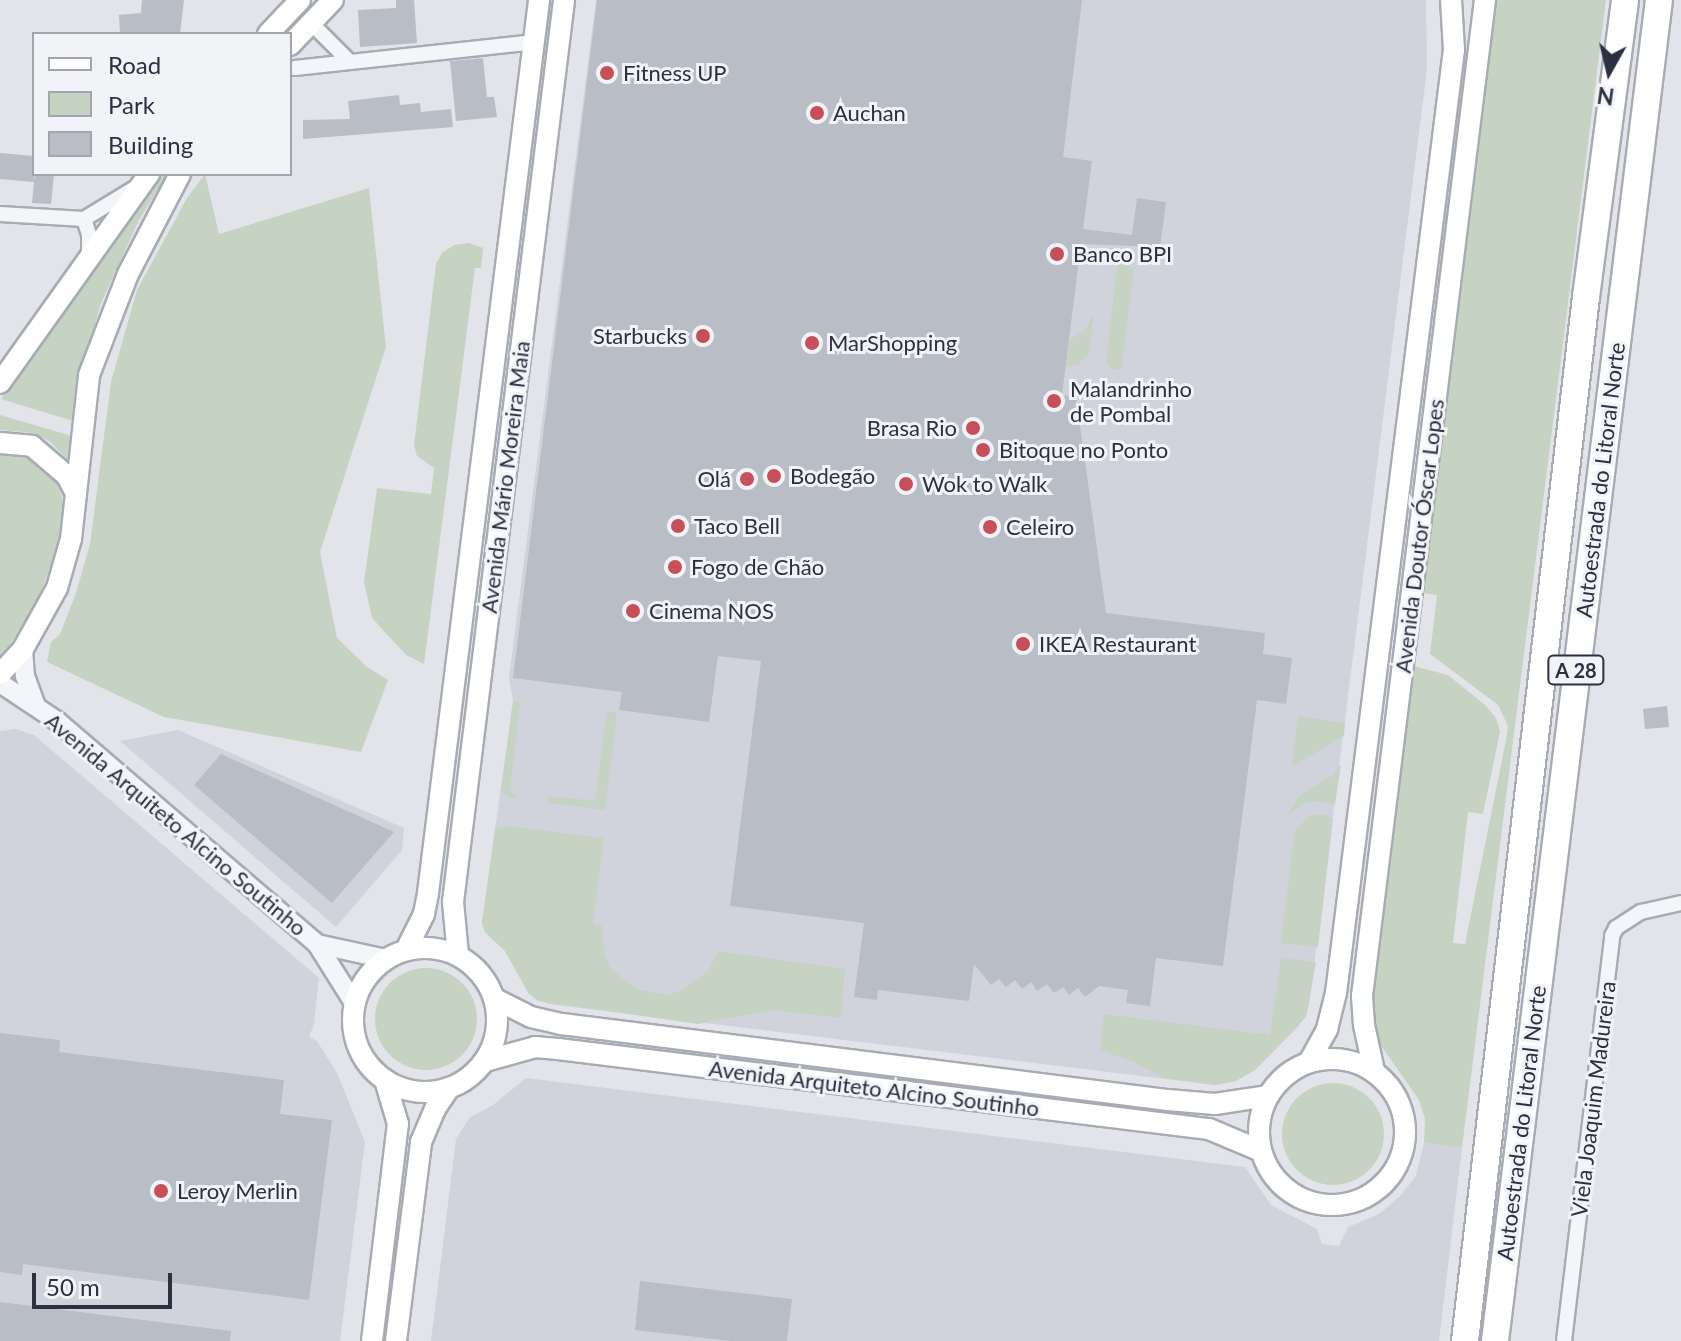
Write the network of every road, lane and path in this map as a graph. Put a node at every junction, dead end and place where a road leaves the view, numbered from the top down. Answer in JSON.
{"nodes":[{"id":1,"x":300,"y":0,"type":"edge"},
{"id":2,"x":333,"y":0,"type":"edge"},
{"id":3,"x":539,"y":0,"type":"edge"},
{"id":4,"x":564,"y":0,"type":"edge"},
{"id":5,"x":1451,"y":0,"type":"edge"},
{"id":6,"x":1485,"y":0,"type":"edge"},
{"id":7,"x":1625,"y":0,"type":"edge"},
{"id":8,"x":1659,"y":0,"type":"edge"},
{"id":9,"x":311,"y":23,"type":"junction"},
{"id":10,"x":270,"y":32,"type":"edge"},
{"id":11,"x":533,"y":42,"type":"junction"},
{"id":12,"x":292,"y":43,"type":"edge"},
{"id":13,"x":350,"y":62,"type":"junction"},
{"id":14,"x":295,"y":68,"type":"dead end"},
{"id":15,"x":179,"y":176,"type":"edge"},
{"id":16,"x":146,"y":179,"type":"edge"},
{"id":17,"x":0,"y":214,"type":"edge"},
{"id":18,"x":84,"y":219,"type":"junction"},
{"id":19,"x":88,"y":263,"type":"junction"},
{"id":20,"x":0,"y":383,"type":"edge"},
{"id":21,"x":0,"y":443,"type":"edge"},
{"id":22,"x":76,"y":494,"type":"junction"},
{"id":23,"x":23,"y":649,"type":"junction"},
{"id":24,"x":0,"y":674,"type":"edge"},
{"id":25,"x":0,"y":683,"type":"edge"},
{"id":26,"x":35,"y":704,"type":"junction"},
{"id":27,"x":1681,"y":903,"type":"edge"},
{"id":28,"x":317,"y":944,"type":"junction"},
{"id":29,"x":406,"y":950,"type":"junction"},
{"id":30,"x":458,"y":955,"type":"junction"},
{"id":31,"x":386,"y":959,"type":"junction"},
{"id":32,"x":495,"y":999,"type":"junction"},
{"id":33,"x":354,"y":1003,"type":"junction"},
{"id":34,"x":485,"y":1061,"type":"junction"},
{"id":35,"x":1309,"y":1062,"type":"junction"},
{"id":36,"x":1374,"y":1071,"type":"junction"},
{"id":37,"x":385,"y":1080,"type":"junction"},
{"id":38,"x":449,"y":1088,"type":"junction"},
{"id":39,"x":1268,"y":1096,"type":"junction"},
{"id":40,"x":1261,"y":1151,"type":"junction"},
{"id":41,"x":372,"y":1341,"type":"edge"},
{"id":42,"x":396,"y":1341,"type":"edge"},
{"id":43,"x":1465,"y":1341,"type":"edge"},
{"id":44,"x":1495,"y":1341,"type":"edge"},
{"id":45,"x":1564,"y":1341,"type":"edge"}],
"edges":[{"from":1,"to":10,"type":"main road"},
{"from":2,"to":9,"type":"main road"},
{"from":3,"to":11,"type":"main road","name":"Avenida Mário Moreira Maia"},
{"from":4,"to":30,"type":"main road","name":"Avenida Mário Moreira Maia"},
{"from":5,"to":35,"type":"main road","name":"Avenida Doutor Óscar Lopes"},
{"from":6,"to":36,"type":"main road","name":"Avenida Doutor Óscar Lopes"},
{"from":7,"to":43,"type":"highway","name":"Autoestrada do Litoral Norte","number":"A 28"},
{"from":8,"to":44,"type":"highway","name":"Autoestrada do Litoral Norte","number":"A 28"},
{"from":9,"to":12,"type":"main road"},
{"from":9,"to":13,"type":"street"},
{"from":11,"to":13,"type":"street"},
{"from":11,"to":29,"type":"main road","name":"Avenida Mário Moreira Maia"},
{"from":13,"to":14,"type":"street"},
{"from":15,"to":22,"type":"main road"},
{"from":16,"to":18,"type":"street"},
{"from":16,"to":19,"type":"main road"},
{"from":17,"to":18,"type":"street"},
{"from":18,"to":19,"type":"street"},
{"from":19,"to":20,"type":"main road"},
{"from":21,"to":22,"type":"main road"},
{"from":22,"to":23,"type":"main road"},
{"from":23,"to":24,"type":"main road"},
{"from":23,"to":26,"type":"street","name":"Avenida Arquiteto Alcino Soutinho"},
{"from":25,"to":26,"type":"street","name":"Avenida Arquiteto Alcino Soutinho"},
{"from":26,"to":28,"type":"street","name":"Avenida Arquiteto Alcino Soutinho"},
{"from":27,"to":45,"type":"street","name":"Viela Joaquim Madureira"},
{"from":28,"to":31,"type":"street","name":"Avenida Arquiteto Alcino Soutinho"},
{"from":28,"to":33,"type":"street","name":"Avenida Arquiteto Alcino Soutinho"},
{"from":29,"to":30,"type":"main road"},
{"from":29,"to":31,"type":"main road"},
{"from":30,"to":32,"type":"main road"},
{"from":31,"to":33,"type":"main road"},
{"from":32,"to":34,"type":"main road"},
{"from":32,"to":39,"type":"main road","name":"Avenida Arquiteto Alcino Soutinho"},
{"from":33,"to":37,"type":"main road"},
{"from":34,"to":38,"type":"main road"},
{"from":34,"to":40,"type":"main road","name":"Avenida Arquiteto Alcino Soutinho"},
{"from":35,"to":36,"type":"main road"},
{"from":35,"to":39,"type":"main road"},
{"from":36,"to":40,"type":"main road"},
{"from":37,"to":38,"type":"main road"},
{"from":37,"to":41,"type":"main road"},
{"from":38,"to":42,"type":"main road"},
{"from":39,"to":40,"type":"main road"}]}
